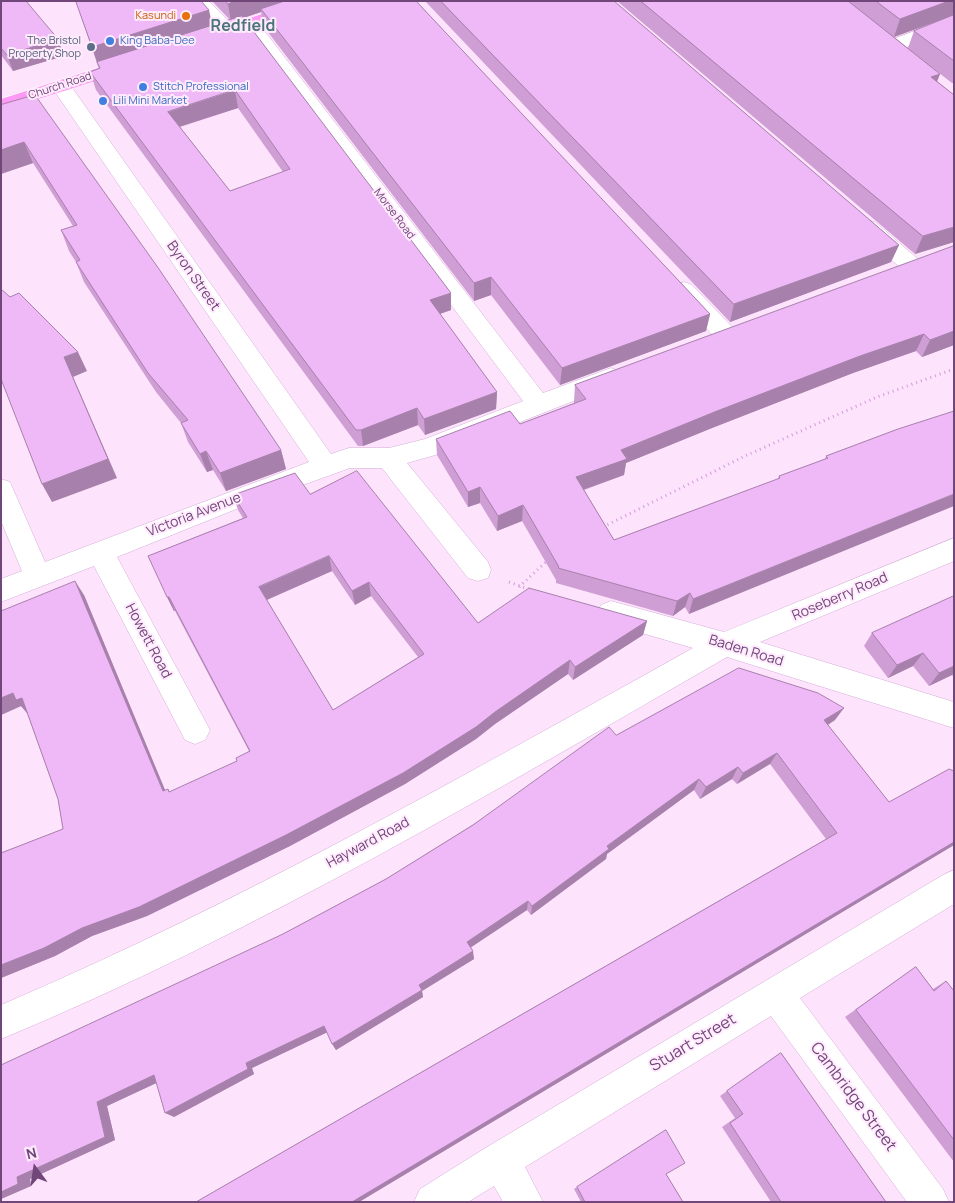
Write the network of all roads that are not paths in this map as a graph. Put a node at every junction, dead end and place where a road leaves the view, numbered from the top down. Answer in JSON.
{"nodes":[{"id":1,"x":198,"y":1,"type":"edge"},
{"id":2,"x":319,"y":1,"type":"edge"},
{"id":3,"x":954,"y":21,"type":"edge"},
{"id":4,"x":250,"y":24,"type":"junction"},
{"id":5,"x":229,"y":31,"type":"junction"},
{"id":6,"x":193,"y":43,"type":"edge"},
{"id":7,"x":891,"y":46,"type":"edge"},
{"id":8,"x":140,"y":60,"type":"edge"},
{"id":9,"x":61,"y":86,"type":"junction"},
{"id":10,"x":3,"y":102,"type":"edge"},
{"id":11,"x":851,"y":213,"type":"edge"},
{"id":12,"x":885,"y":274,"type":"edge"},
{"id":13,"x":670,"y":276,"type":"edge"},
{"id":14,"x":725,"y":334,"type":"edge"},
{"id":15,"x":632,"y":369,"type":"edge"},
{"id":16,"x":538,"y":404,"type":"junction"},
{"id":17,"x":389,"y":458,"type":"junction"},
{"id":18,"x":326,"y":466,"type":"junction"},
{"id":19,"x":1,"y":489,"type":"edge"},
{"id":20,"x":954,"y":549,"type":"edge"},
{"id":21,"x":100,"y":551,"type":"junction"},
{"id":22,"x":478,"y":570,"type":"dead end"},
{"id":23,"x":38,"y":577,"type":"junction"},
{"id":24,"x":1,"y":591,"type":"edge"},
{"id":25,"x":584,"y":606,"type":"edge"},
{"id":26,"x":725,"y":644,"type":"junction"},
{"id":27,"x":954,"y":715,"type":"edge"},
{"id":28,"x":195,"y":730,"type":"dead end"},
{"id":29,"x":954,"y":886,"type":"edge"},
{"id":30,"x":775,"y":993,"type":"junction"},
{"id":31,"x":1,"y":1022,"type":"edge"},
{"id":32,"x":500,"y":1160,"type":"junction"},
{"id":33,"x":433,"y":1202,"type":"edge"},
{"id":34,"x":524,"y":1202,"type":"edge"},
{"id":35,"x":930,"y":1202,"type":"edge"}],
"edges":[{"from":1,"to":5,"type":"street"},
{"from":2,"to":4,"type":"main road"},
{"from":3,"to":7,"type":"street"},
{"from":4,"to":5,"type":"main road"},
{"from":4,"to":16,"type":"street","name":"Morse Road"},
{"from":5,"to":6,"type":"main road"},
{"from":8,"to":9,"type":"main road","name":"Church Road"},
{"from":9,"to":10,"type":"main road","name":"Church Road"},
{"from":9,"to":18,"type":"street","name":"Byron Street"},
{"from":11,"to":12,"type":"street"},
{"from":13,"to":14,"type":"street"},
{"from":15,"to":16,"type":"street","name":"Victoria Avenue"},
{"from":16,"to":17,"type":"street","name":"Victoria Avenue"},
{"from":17,"to":18,"type":"street","name":"Victoria Avenue"},
{"from":17,"to":22,"type":"street"},
{"from":18,"to":21,"type":"street","name":"Victoria Avenue"},
{"from":19,"to":23,"type":"street"},
{"from":20,"to":26,"type":"street","name":"Roseberry Road"},
{"from":21,"to":23,"type":"street","name":"Victoria Avenue"},
{"from":21,"to":28,"type":"street","name":"Howett Road"},
{"from":23,"to":24,"type":"street","name":"Victoria Avenue"},
{"from":25,"to":26,"type":"street","name":"Baden Road"},
{"from":26,"to":27,"type":"street","name":"Baden Road"},
{"from":26,"to":31,"type":"street","name":"Hayward Road"},
{"from":29,"to":30,"type":"street","name":"Stuart Street"},
{"from":30,"to":32,"type":"street","name":"Stuart Street"},
{"from":30,"to":35,"type":"street","name":"Cambridge Street"},
{"from":32,"to":33,"type":"street","name":"Stuart Street"},
{"from":32,"to":34,"type":"street"}]}
